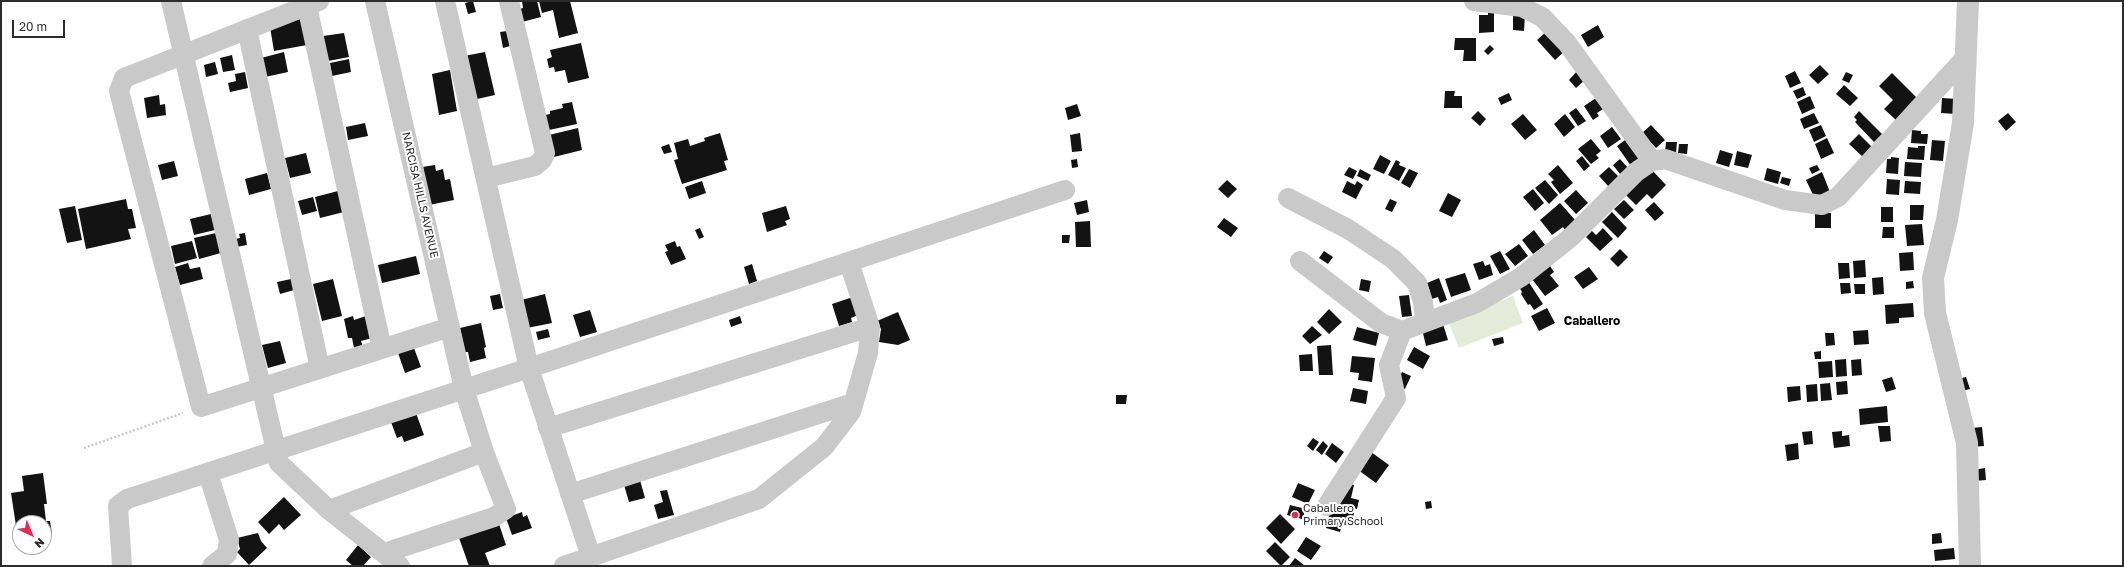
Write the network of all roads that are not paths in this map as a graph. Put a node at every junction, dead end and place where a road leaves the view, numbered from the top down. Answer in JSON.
{"nodes":[{"id":1,"x":171,"y":1,"type":"edge"},
{"id":2,"x":375,"y":1,"type":"edge"},
{"id":3,"x":446,"y":1,"type":"edge"},
{"id":4,"x":510,"y":1,"type":"edge"},
{"id":5,"x":1474,"y":1,"type":"edge"},
{"id":6,"x":1968,"y":1,"type":"edge"},
{"id":7,"x":313,"y":3,"type":"edge"},
{"id":8,"x":247,"y":29,"type":"junction"},
{"id":9,"x":182,"y":55,"type":"junction"},
{"id":10,"x":1966,"y":57,"type":"junction"},
{"id":11,"x":1652,"y":161,"type":"junction"},
{"id":12,"x":486,"y":178,"type":"junction"},
{"id":13,"x":1066,"y":190,"type":"dead end"},
{"id":14,"x":1288,"y":198,"type":"dead end"},
{"id":15,"x":1300,"y":261,"type":"dead end"},
{"id":16,"x":849,"y":262,"type":"junction"},
{"id":17,"x":1425,"y":321,"type":"junction"},
{"id":18,"x":450,"y":327,"type":"junction"},
{"id":19,"x":870,"y":327,"type":"junction"},
{"id":20,"x":1402,"y":331,"type":"junction"},
{"id":21,"x":382,"y":349,"type":"junction"},
{"id":22,"x":529,"y":368,"type":"junction"},
{"id":23,"x":320,"y":369,"type":"junction"},
{"id":24,"x":261,"y":388,"type":"junction"},
{"id":25,"x":464,"y":389,"type":"junction"},
{"id":26,"x":853,"y":403,"type":"junction"},
{"id":27,"x":548,"y":428,"type":"junction"},
{"id":28,"x":275,"y":451,"type":"junction"},
{"id":29,"x":484,"y":452,"type":"junction"},
{"id":30,"x":208,"y":473,"type":"junction"},
{"id":31,"x":570,"y":494,"type":"junction"},
{"id":32,"x":1327,"y":506,"type":"dead end"},
{"id":33,"x":329,"y":510,"type":"junction"},
{"id":34,"x":384,"y":553,"type":"junction"},
{"id":35,"x":591,"y":557,"type":"junction"},
{"id":36,"x":122,"y":566,"type":"edge"},
{"id":37,"x":212,"y":566,"type":"edge"},
{"id":38,"x":400,"y":566,"type":"edge"},
{"id":39,"x":564,"y":566,"type":"edge"},
{"id":40,"x":1970,"y":566,"type":"edge"}],
"edges":[{"from":1,"to":9,"type":"street"},
{"from":2,"to":18,"type":"street","name":"NARCISA HILLS AVENUE"},
{"from":3,"to":12,"type":"street"},
{"from":4,"to":12,"type":"street"},
{"from":5,"to":11,"type":"street"},
{"from":6,"to":10,"type":"street"},
{"from":7,"to":8,"type":"street"},
{"from":7,"to":21,"type":"street"},
{"from":8,"to":9,"type":"street"},
{"from":8,"to":23,"type":"street"},
{"from":9,"to":24,"type":"street"},
{"from":9,"to":24,"type":"street"},
{"from":10,"to":11,"type":"street"},
{"from":10,"to":40,"type":"street"},
{"from":11,"to":17,"type":"street"},
{"from":12,"to":22,"type":"street"},
{"from":13,"to":16,"type":"street"},
{"from":14,"to":17,"type":"street"},
{"from":15,"to":20,"type":"street"},
{"from":16,"to":19,"type":"street"},
{"from":16,"to":22,"type":"street"},
{"from":17,"to":20,"type":"street"},
{"from":18,"to":21,"type":"street"},
{"from":18,"to":25,"type":"street","name":"NARCISA HILLS AVENUE"},
{"from":19,"to":26,"type":"street"},
{"from":19,"to":27,"type":"street"},
{"from":20,"to":32,"type":"street"},
{"from":21,"to":23,"type":"street"},
{"from":22,"to":25,"type":"street"},
{"from":22,"to":27,"type":"street"},
{"from":23,"to":24,"type":"street"},
{"from":24,"to":28,"type":"street"},
{"from":25,"to":28,"type":"street"},
{"from":25,"to":29,"type":"street","name":"NARCISA HILLS AVENUE"},
{"from":26,"to":31,"type":"street"},
{"from":26,"to":35,"type":"street"},
{"from":27,"to":31,"type":"street"},
{"from":28,"to":30,"type":"street"},
{"from":28,"to":33,"type":"street"},
{"from":29,"to":33,"type":"street"},
{"from":29,"to":34,"type":"street","name":"NARCISA HILLS AVENUE"},
{"from":30,"to":36,"type":"street"},
{"from":30,"to":37,"type":"street"},
{"from":31,"to":35,"type":"street"},
{"from":33,"to":34,"type":"street"},
{"from":34,"to":38,"type":"street"},
{"from":35,"to":39,"type":"street"}]}
